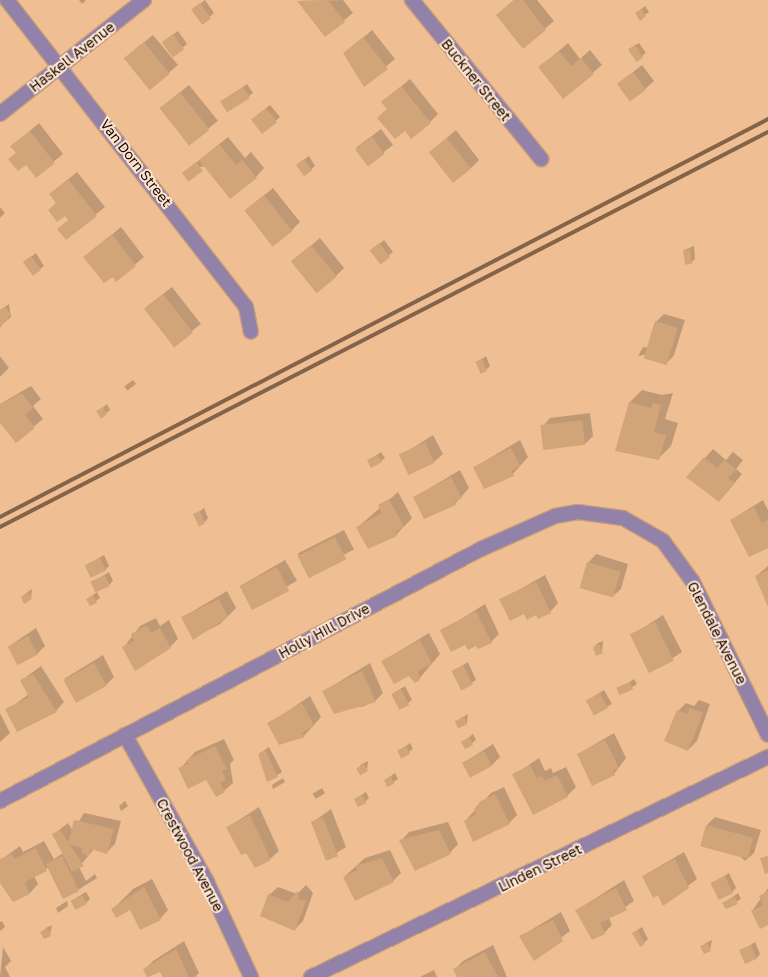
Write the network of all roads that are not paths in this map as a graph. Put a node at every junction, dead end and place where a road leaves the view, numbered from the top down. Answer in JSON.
{"nodes":[{"id":1,"x":7,"y":0,"type":"edge"},
{"id":2,"x":144,"y":0,"type":"edge"},
{"id":3,"x":412,"y":0,"type":"edge"},
{"id":4,"x":60,"y":67,"type":"junction"},
{"id":5,"x":0,"y":114,"type":"edge"},
{"id":6,"x":541,"y":159,"type":"dead end"},
{"id":7,"x":251,"y":332,"type":"dead end"},
{"id":8,"x":657,"y":536,"type":"joint"},
{"id":9,"x":125,"y":735,"type":"junction"},
{"id":10,"x":768,"y":735,"type":"edge"},
{"id":11,"x":768,"y":757,"type":"edge"},
{"id":12,"x":0,"y":801,"type":"edge"},
{"id":13,"x":250,"y":977,"type":"edge"},
{"id":14,"x":311,"y":977,"type":"edge"}],
"edges":[{"from":1,"to":4,"type":"street","name":"Van Dorn Street"},
{"from":2,"to":4,"type":"street","name":"Haskell Avenue"},
{"from":3,"to":6,"type":"street","name":"Buckner Street"},
{"from":4,"to":5,"type":"street","name":"Haskell Avenue"},
{"from":4,"to":7,"type":"street","name":"Van Dorn Street"},
{"from":8,"to":9,"type":"street","name":"Holly Hill Drive"},
{"from":8,"to":10,"type":"street","name":"Glendale Avenue"},
{"from":9,"to":12,"type":"street","name":"Holly Hill Drive"},
{"from":9,"to":13,"type":"street","name":"Crestwood Avenue"},
{"from":11,"to":14,"type":"street","name":"Linden Street"}]}
